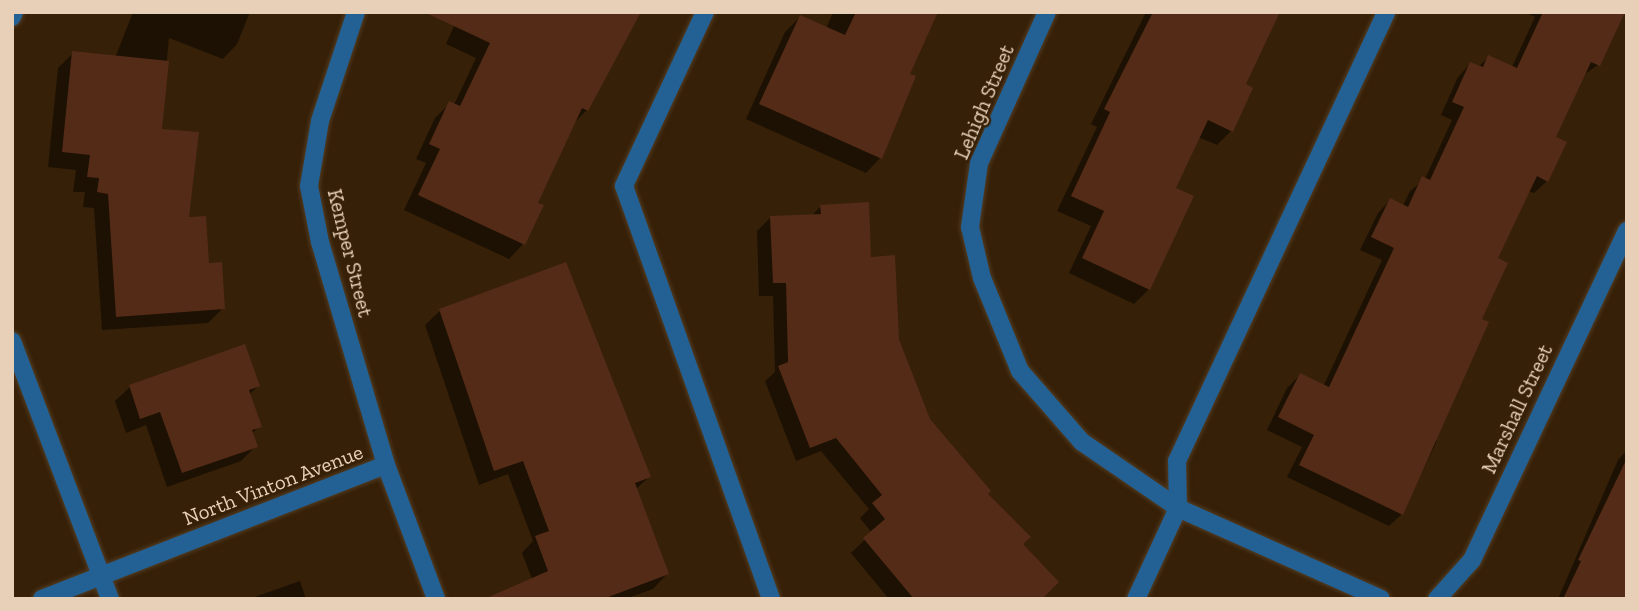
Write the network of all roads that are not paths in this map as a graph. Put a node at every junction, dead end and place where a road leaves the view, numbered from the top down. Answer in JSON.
{"nodes":[{"id":1,"x":356,"y":12,"type":"edge"},
{"id":2,"x":705,"y":12,"type":"edge"},
{"id":3,"x":1047,"y":12,"type":"edge"},
{"id":4,"x":1386,"y":12,"type":"edge"},
{"id":5,"x":1627,"y":231,"type":"edge"},
{"id":6,"x":12,"y":341,"type":"edge"},
{"id":7,"x":386,"y":465,"type":"junction"},
{"id":8,"x":1178,"y":508,"type":"junction"},
{"id":9,"x":102,"y":576,"type":"junction"},
{"id":10,"x":43,"y":599,"type":"edge"},
{"id":11,"x":110,"y":599,"type":"edge"},
{"id":12,"x":436,"y":599,"type":"edge"},
{"id":13,"x":771,"y":599,"type":"edge"},
{"id":14,"x":1136,"y":599,"type":"edge"},
{"id":15,"x":1381,"y":599,"type":"edge"},
{"id":16,"x":1437,"y":599,"type":"edge"}],
"edges":[{"from":1,"to":7,"type":"street","name":"Kemper Street"},
{"from":2,"to":13,"type":"street"},
{"from":3,"to":8,"type":"street","name":"Lehigh Street"},
{"from":4,"to":8,"type":"street"},
{"from":5,"to":16,"type":"street","name":"Marshall Street"},
{"from":6,"to":9,"type":"street"},
{"from":7,"to":9,"type":"street","name":"North Vinton Avenue"},
{"from":7,"to":12,"type":"street","name":"North Vinton Avenue"},
{"from":8,"to":14,"type":"street"},
{"from":8,"to":15,"type":"street"},
{"from":9,"to":10,"type":"street","name":"North Vinton Avenue"},
{"from":9,"to":11,"type":"street"}]}
